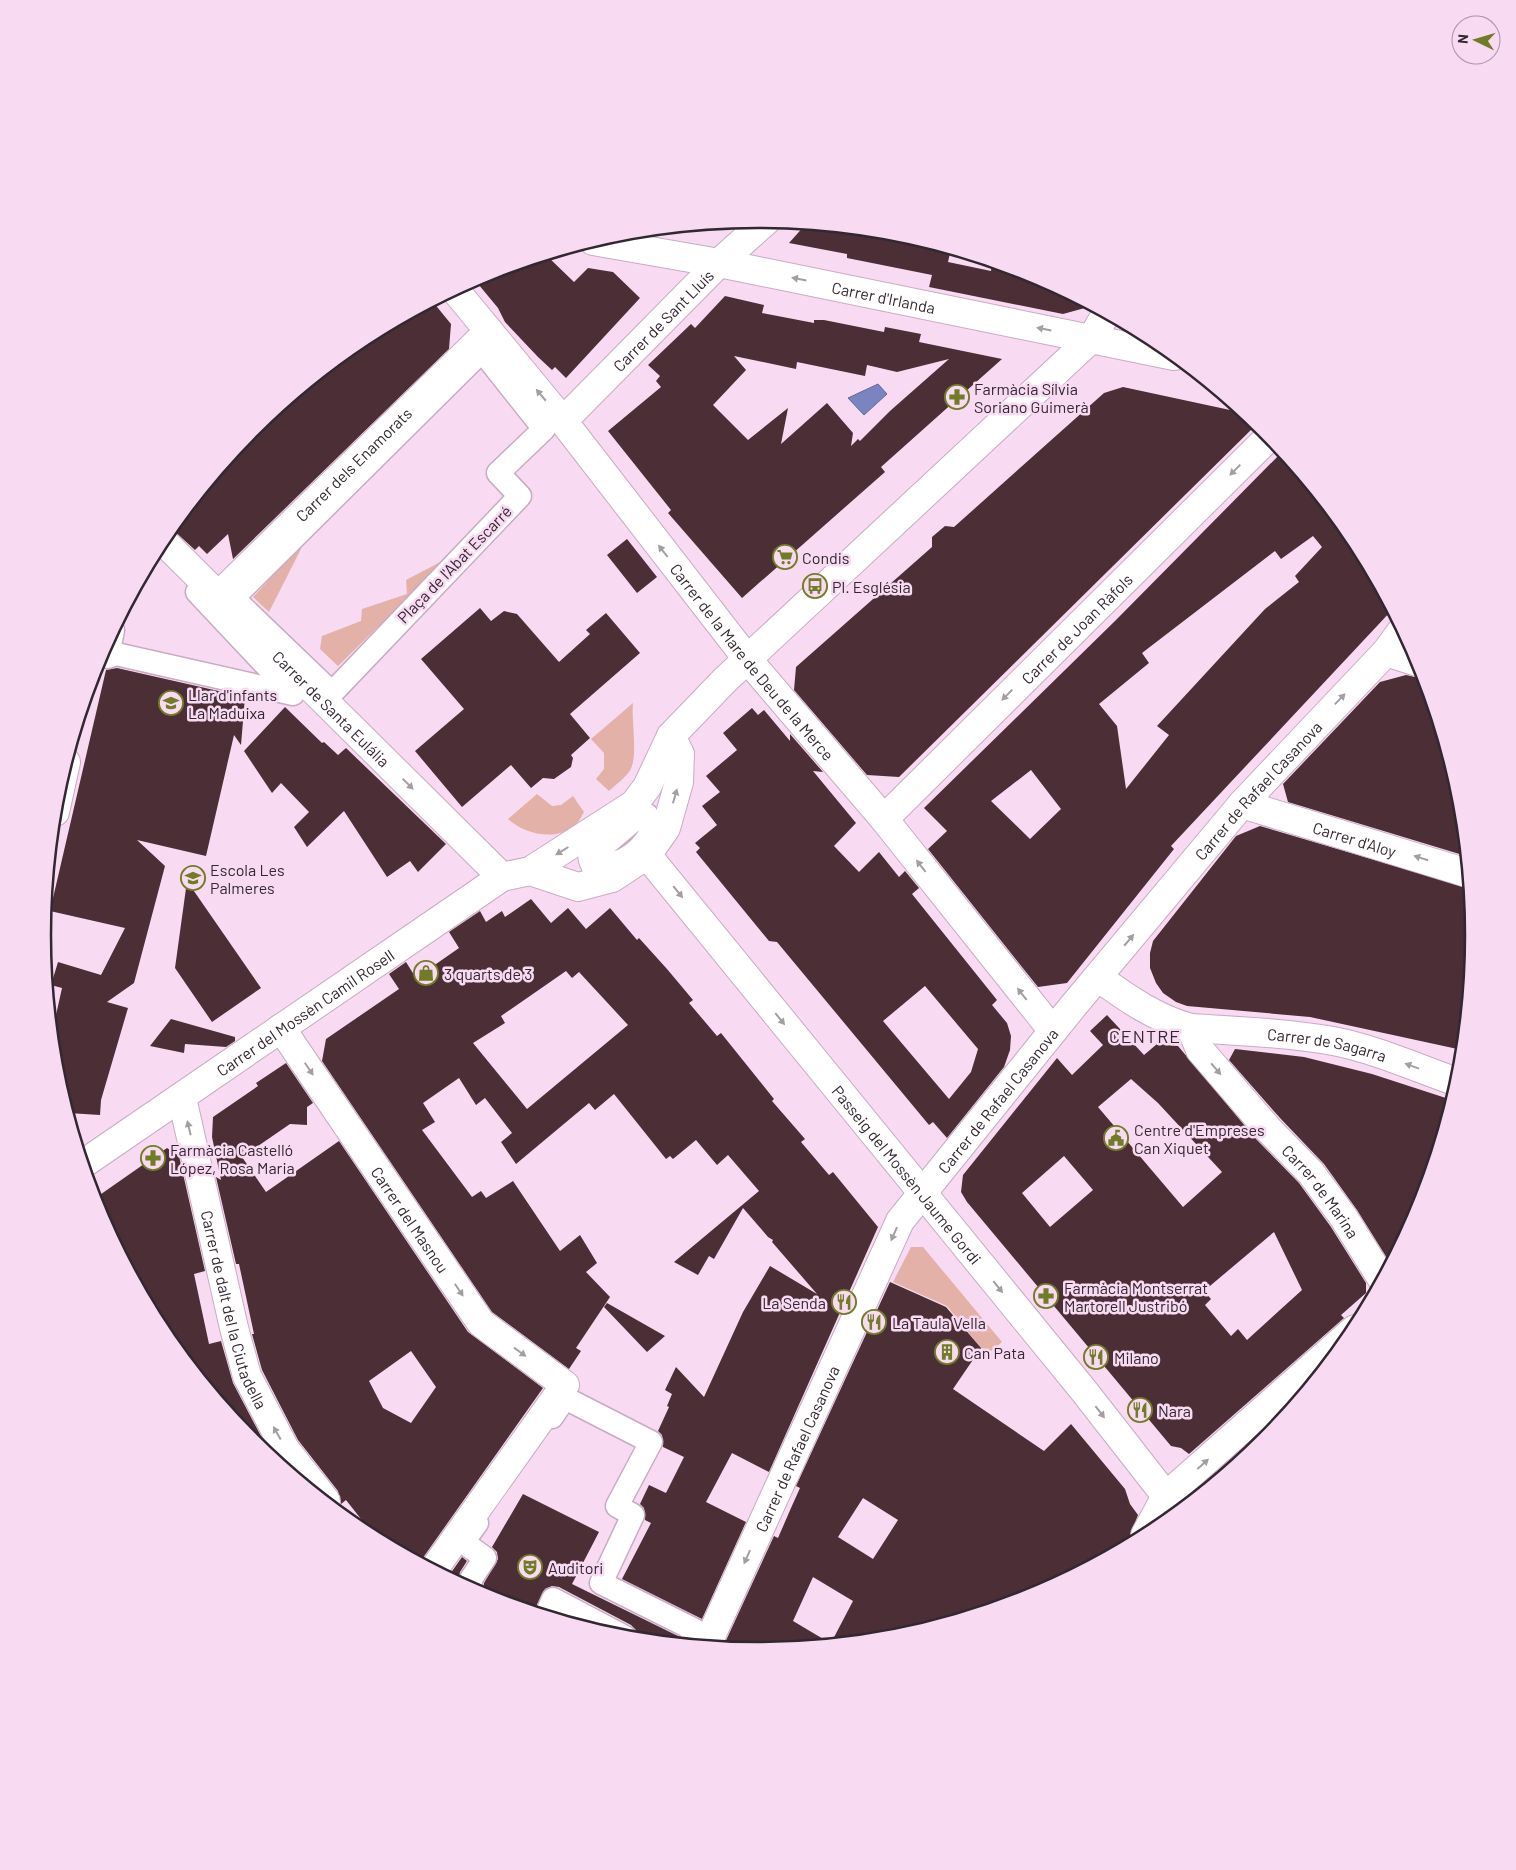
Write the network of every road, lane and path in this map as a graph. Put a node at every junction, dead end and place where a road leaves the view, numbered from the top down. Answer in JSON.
{"nodes":[{"id":1,"x":758,"y":228,"type":"edge"},
{"id":2,"x":611,"y":244,"type":"edge"},
{"id":3,"x":719,"y":263,"type":"junction"},
{"id":4,"x":459,"y":295,"type":"edge"},
{"id":5,"x":1103,"y":319,"type":"edge"},
{"id":6,"x":489,"y":331,"type":"junction"},
{"id":7,"x":1092,"y":338,"type":"junction"},
{"id":8,"x":1159,"y":353,"type":"edge"},
{"id":9,"x":563,"y":421,"type":"junction"},
{"id":10,"x":1264,"y":442,"type":"edge"},
{"id":11,"x":168,"y":546,"type":"edge"},
{"id":12,"x":162,"y":556,"type":"edge"},
{"id":13,"x":218,"y":596,"type":"junction"},
{"id":14,"x":1398,"y":636,"type":"edge"},
{"id":15,"x":1386,"y":652,"type":"junction"},
{"id":16,"x":109,"y":657,"type":"edge"},
{"id":17,"x":1408,"y":659,"type":"edge"},
{"id":18,"x":748,"y":660,"type":"junction"},
{"id":19,"x":332,"y":693,"type":"joint"},
{"id":20,"x":671,"y":736,"type":"junction"},
{"id":21,"x":1242,"y":804,"type":"junction"},
{"id":22,"x":626,"y":810,"type":"junction"},
{"id":23,"x":884,"y":819,"type":"junction"},
{"id":24,"x":666,"y":828,"type":"junction"},
{"id":25,"x":647,"y":855,"type":"junction"},
{"id":26,"x":606,"y":868,"type":"junction"},
{"id":27,"x":1461,"y":870,"type":"edge"},
{"id":28,"x":530,"y":872,"type":"junction"},
{"id":29,"x":502,"y":877,"type":"junction"},
{"id":30,"x":1098,"y":977,"type":"junction"},
{"id":31,"x":281,"y":1028,"type":"junction"},
{"id":32,"x":1191,"y":1028,"type":"junction"},
{"id":33,"x":1052,"y":1032,"type":"junction"},
{"id":34,"x":1450,"y":1079,"type":"edge"},
{"id":35,"x":182,"y":1098,"type":"junction"},
{"id":36,"x":88,"y":1160,"type":"edge"},
{"id":37,"x":922,"y":1195,"type":"junction"},
{"id":38,"x":1379,"y":1273,"type":"edge"},
{"id":39,"x":1322,"y":1360,"type":"edge"},
{"id":40,"x":312,"y":1482,"type":"edge"},
{"id":41,"x":1175,"y":1502,"type":"edge"},
{"id":42,"x":1166,"y":1512,"type":"edge"},
{"id":43,"x":437,"y":1565,"type":"edge"},
{"id":44,"x":471,"y":1580,"type":"edge"},
{"id":45,"x":549,"y":1610,"type":"edge"},
{"id":46,"x":601,"y":1624,"type":"edge"},
{"id":47,"x":691,"y":1638,"type":"edge"},
{"id":48,"x":710,"y":1640,"type":"edge"}],
"edges":[{"from":1,"to":3,"type":"street","name":"Carrer de Sant Lluís"},
{"from":2,"to":3,"type":"street","name":"Carrer d'Irlanda"},
{"from":7,"to":3,"type":"street","name":"Carrer d'Irlanda","one_way":true},
{"from":3,"to":9,"type":"street","name":"Carrer de Sant Lluís"},
{"from":4,"to":6,"type":"street","name":"Carrer de la Mare de Deu de la Merce"},
{"from":5,"to":7,"type":"street","name":"Carrer del Mossèn Camil Rosell"},
{"from":9,"to":6,"type":"street","name":"Carrer de la Mare de Deu de la Merce","one_way":true},
{"from":6,"to":13,"type":"street","name":"Carrer dels Enamorats"},
{"from":7,"to":8,"type":"street","name":"Carrer d'Irlanda"},
{"from":7,"to":18,"type":"street","name":"Carrer del Mossèn Camil Rosell"},
{"from":18,"to":9,"type":"street","name":"Carrer de la Mare de Deu de la Merce","one_way":true},
{"from":10,"to":23,"type":"street","name":"Carrer de Joan Ràfols","one_way":true},
{"from":11,"to":13,"type":"street","name":"Carrer de Santa Eulália"},
{"from":12,"to":16,"type":"street"},
{"from":13,"to":29,"type":"street","name":"Carrer de Santa Eulália","one_way":true},
{"from":14,"to":15,"type":"street","name":"Carrer de Rafael Casanova"},
{"from":15,"to":17,"type":"street"},
{"from":21,"to":15,"type":"street","name":"Carrer de Rafael Casanova","one_way":true},
{"from":18,"to":20,"type":"street","name":"Carrer del Mossèn Camil Rosell"},
{"from":18,"to":23,"type":"street","name":"Carrer de la Mare de Deu de la Merce"},
{"from":19,"to":19,"type":"street","name":"Plaça de l'Abat Escarré"},
{"from":20,"to":22,"type":"street","name":"Carrer del Mossèn Camil Rosell"},
{"from":24,"to":20,"type":"street","name":"Carrer del Mossèn Camil Rosell","one_way":true},
{"from":27,"to":21,"type":"street","name":"Carrer d'Aloy","one_way":true},
{"from":30,"to":21,"type":"street","name":"Carrer de Rafael Casanova","one_way":true},
{"from":22,"to":24,"type":"street"},
{"from":22,"to":26,"type":"street"},
{"from":22,"to":28,"type":"street","name":"Carrer del Mossèn Camil Rosell","one_way":true},
{"from":33,"to":23,"type":"street","name":"Carrer de la Mare de Deu de la Merce","one_way":true},
{"from":24,"to":25,"type":"street","name":"Carrer del Mossèn Camil Rosell"},
{"from":25,"to":26,"type":"street","name":"Carrer del Mossèn Camil Rosell"},
{"from":25,"to":37,"type":"street","name":"Passeig del Mossèn Jaume Gordi","one_way":true},
{"from":26,"to":28,"type":"street","name":"Carrer del Mossèn Camil Rosell"},
{"from":28,"to":29,"type":"street","name":"Carrer del Mossèn Camil Rosell"},
{"from":29,"to":31,"type":"street","name":"Carrer del Mossèn Camil Rosell"},
{"from":30,"to":32,"type":"street"},
{"from":30,"to":33,"type":"street","name":"Carrer de Rafael Casanova"},
{"from":31,"to":35,"type":"street","name":"Carrer del Mossèn Camil Rosell"},
{"from":31,"to":43,"type":"street","name":"Carrer del Masnou","one_way":true},
{"from":34,"to":32,"type":"street","name":"Carrer de Sagarra","one_way":true},
{"from":32,"to":38,"type":"street","name":"Carrer de Marina","one_way":true},
{"from":33,"to":37,"type":"street","name":"Carrer de Rafael Casanova"},
{"from":35,"to":36,"type":"street","name":"Carrer del Mossèn Camil Rosell"},
{"from":40,"to":35,"type":"street","name":"Carrer de dalt del la Ciutadella","one_way":true},
{"from":37,"to":41,"type":"street","name":"Passeig del Mossèn Jaume Gordi","one_way":true},
{"from":37,"to":48,"type":"street","name":"Carrer de Rafael Casanova","one_way":true},
{"from":41,"to":39,"type":"street","one_way":true},
{"from":41,"to":42,"type":"street"},
{"from":44,"to":47,"type":"street"},
{"from":45,"to":46,"type":"street"}]}
